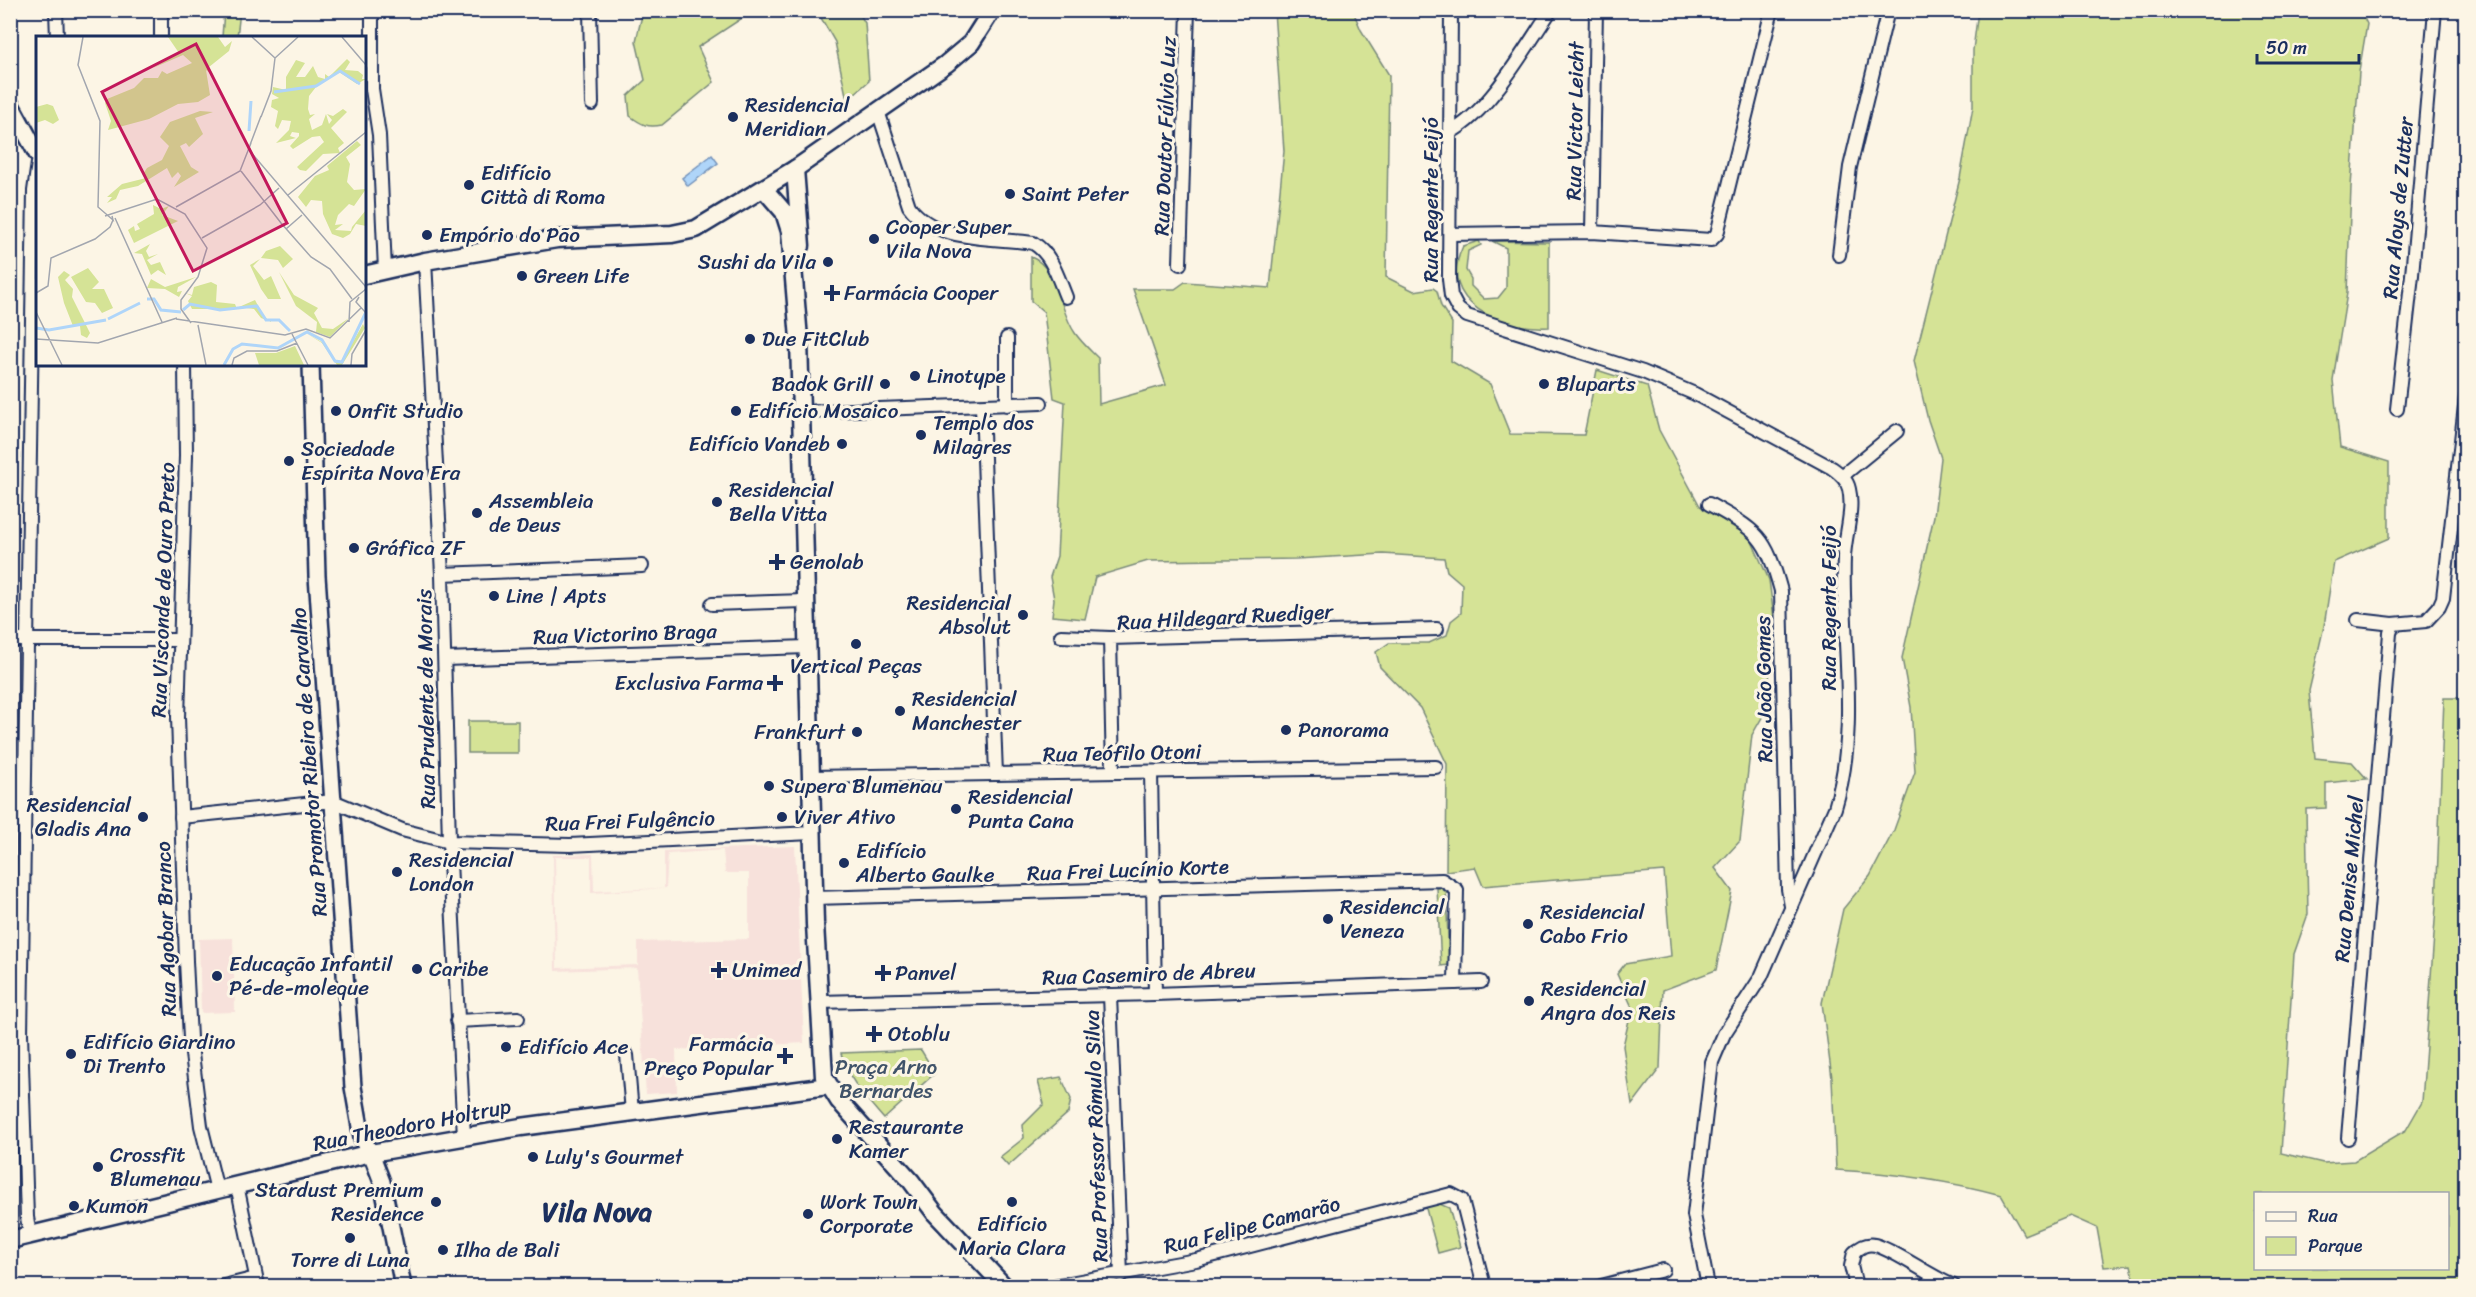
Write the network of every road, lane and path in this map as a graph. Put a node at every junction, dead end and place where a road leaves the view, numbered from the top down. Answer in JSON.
{"nodes":[{"id":1,"x":56,"y":10,"type":"edge"},
{"id":2,"x":161,"y":10,"type":"edge"},
{"id":3,"x":372,"y":10,"type":"edge"},
{"id":4,"x":590,"y":10,"type":"edge"},
{"id":5,"x":992,"y":10,"type":"edge"},
{"id":6,"x":1188,"y":10,"type":"edge"},
{"id":7,"x":1451,"y":10,"type":"edge"},
{"id":8,"x":1551,"y":10,"type":"edge"},
{"id":9,"x":1596,"y":10,"type":"edge"},
{"id":10,"x":1772,"y":10,"type":"edge"},
{"id":11,"x":1888,"y":10,"type":"edge"},
{"id":12,"x":2435,"y":10,"type":"edge"},
{"id":13,"x":57,"y":36,"type":"edge"},
{"id":14,"x":161,"y":36,"type":"edge"},
{"id":15,"x":10,"y":104,"type":"edge"},
{"id":16,"x":592,"y":104,"type":"dead end"},
{"id":17,"x":878,"y":111,"type":"junction"},
{"id":18,"x":1451,"y":132,"type":"junction"},
{"id":19,"x":36,"y":151,"type":"edge"},
{"id":20,"x":795,"y":169,"type":"junction"},
{"id":21,"x":36,"y":177,"type":"edge"},
{"id":22,"x":764,"y":189,"type":"junction"},
{"id":23,"x":1592,"y":232,"type":"junction"},
{"id":24,"x":1450,"y":234,"type":"junction"},
{"id":25,"x":1839,"y":255,"type":"dead end"},
{"id":26,"x":425,"y":261,"type":"junction"},
{"id":27,"x":1180,"y":264,"type":"dead end"},
{"id":28,"x":385,"y":270,"type":"junction"},
{"id":29,"x":366,"y":275,"type":"edge"},
{"id":30,"x":1066,"y":297,"type":"dead end"},
{"id":31,"x":1007,"y":338,"type":"dead end"},
{"id":32,"x":799,"y":339,"type":"junction"},
{"id":33,"x":185,"y":366,"type":"edge"},
{"id":34,"x":311,"y":366,"type":"edge"},
{"id":35,"x":2466,"y":397,"type":"edge"},
{"id":36,"x":1041,"y":404,"type":"dead end"},
{"id":37,"x":1007,"y":405,"type":"junction"},
{"id":38,"x":982,"y":406,"type":"junction"},
{"id":39,"x":2397,"y":409,"type":"dead end"},
{"id":40,"x":800,"y":412,"type":"junction"},
{"id":41,"x":1897,"y":431,"type":"dead end"},
{"id":42,"x":1842,"y":476,"type":"junction"},
{"id":43,"x":1709,"y":504,"type":"dead end"},
{"id":44,"x":642,"y":566,"type":"dead end"},
{"id":45,"x":442,"y":574,"type":"junction"},
{"id":46,"x":806,"y":601,"type":"junction"},
{"id":47,"x":711,"y":604,"type":"dead end"},
{"id":48,"x":2358,"y":620,"type":"dead end"},
{"id":49,"x":2393,"y":624,"type":"junction"},
{"id":50,"x":1437,"y":629,"type":"dead end"},
{"id":51,"x":1062,"y":636,"type":"dead end"},
{"id":52,"x":1110,"y":638,"type":"junction"},
{"id":53,"x":10,"y":640,"type":"edge"},
{"id":54,"x":26,"y":640,"type":"junction"},
{"id":55,"x":180,"y":640,"type":"junction"},
{"id":56,"x":807,"y":648,"type":"junction"},
{"id":57,"x":446,"y":659,"type":"junction"},
{"id":58,"x":1436,"y":767,"type":"dead end"},
{"id":59,"x":1113,"y":772,"type":"junction"},
{"id":60,"x":1151,"y":772,"type":"junction"},
{"id":61,"x":996,"y":774,"type":"junction"},
{"id":62,"x":810,"y":777,"type":"junction"},
{"id":63,"x":333,"y":801,"type":"junction"},
{"id":64,"x":181,"y":817,"type":"junction"},
{"id":65,"x":812,"y":833,"type":"junction"},
{"id":66,"x":448,"y":842,"type":"junction"},
{"id":67,"x":1153,"y":889,"type":"junction"},
{"id":68,"x":814,"y":898,"type":"junction"},
{"id":69,"x":1791,"y":906,"type":"junction"},
{"id":70,"x":1481,"y":982,"type":"dead end"},
{"id":71,"x":1455,"y":983,"type":"junction"},
{"id":72,"x":1155,"y":994,"type":"junction"},
{"id":73,"x":1110,"y":996,"type":"junction"},
{"id":74,"x":818,"y":1002,"type":"junction"},
{"id":75,"x":518,"y":1018,"type":"dead end"},
{"id":76,"x":457,"y":1021,"type":"junction"},
{"id":77,"x":16,"y":1034,"type":"edge"},
{"id":78,"x":627,"y":1055,"type":"dead end"},
{"id":79,"x":828,"y":1086,"type":"junction"},
{"id":80,"x":632,"y":1112,"type":"junction"},
{"id":81,"x":464,"y":1136,"type":"junction"},
{"id":82,"x":2348,"y":1138,"type":"dead end"},
{"id":83,"x":371,"y":1153,"type":"junction"},
{"id":84,"x":910,"y":1181,"type":"junction"},
{"id":85,"x":237,"y":1185,"type":"junction"},
{"id":86,"x":217,"y":1190,"type":"junction"},
{"id":87,"x":30,"y":1235,"type":"junction"},
{"id":88,"x":10,"y":1240,"type":"edge"},
{"id":89,"x":1663,"y":1270,"type":"dead end"},
{"id":90,"x":1121,"y":1275,"type":"junction"},
{"id":91,"x":257,"y":1282,"type":"edge"},
{"id":92,"x":224,"y":1287,"type":"edge"},
{"id":93,"x":403,"y":1287,"type":"edge"},
{"id":94,"x":1004,"y":1287,"type":"edge"},
{"id":95,"x":1017,"y":1287,"type":"edge"},
{"id":96,"x":1053,"y":1287,"type":"edge"},
{"id":97,"x":1484,"y":1287,"type":"edge"},
{"id":98,"x":1601,"y":1287,"type":"edge"},
{"id":99,"x":1708,"y":1287,"type":"edge"},
{"id":100,"x":1856,"y":1287,"type":"edge"},
{"id":101,"x":1954,"y":1287,"type":"edge"}],
"edges":[{"from":1,"to":13,"type":"street"},
{"from":2,"to":14,"type":"street"},
{"from":3,"to":28,"type":"street"},
{"from":4,"to":16,"type":"street"},
{"from":5,"to":17,"type":"main road"},
{"from":6,"to":27,"type":"street","name":"Rua Doutor Fúlvio Luz"},
{"from":7,"to":18,"type":"street","name":"Rua Regente Feijó"},
{"from":8,"to":18,"type":"street"},
{"from":9,"to":23,"type":"street","name":"Rua Victor Leicht"},
{"from":10,"to":23,"type":"street"},
{"from":11,"to":25,"type":"street"},
{"from":12,"to":39,"type":"street","name":"Rua Aloys de Zutter"},
{"from":15,"to":19,"type":"main road"},
{"from":17,"to":20,"type":"main road"},
{"from":17,"to":30,"type":"street"},
{"from":18,"to":24,"type":"street","name":"Rua Regente Feijó"},
{"from":20,"to":22,"type":"main road"},
{"from":20,"to":32,"type":"main road"},
{"from":21,"to":54,"type":"street"},
{"from":22,"to":26,"type":"main road"},
{"from":22,"to":32,"type":"main road"},
{"from":23,"to":24,"type":"street"},
{"from":24,"to":42,"type":"street","name":"Rua Regente Feijó"},
{"from":26,"to":28,"type":"main road"},
{"from":26,"to":45,"type":"street","name":"Rua Prudente de Morais"},
{"from":28,"to":29,"type":"main road"},
{"from":31,"to":37,"type":"street"},
{"from":32,"to":40,"type":"main road"},
{"from":33,"to":55,"type":"street","name":"Rua Visconde de Ouro Preto"},
{"from":34,"to":63,"type":"street","name":"Rua Promotor Ribeiro de Carvalho"},
{"from":35,"to":49,"type":"street"},
{"from":36,"to":37,"type":"street"},
{"from":37,"to":38,"type":"street"},
{"from":38,"to":40,"type":"street"},
{"from":38,"to":61,"type":"street"},
{"from":40,"to":46,"type":"main road"},
{"from":41,"to":42,"type":"street"},
{"from":42,"to":69,"type":"street","name":"Rua Regente Feijó"},
{"from":43,"to":69,"type":"street","name":"Rua João Gomes"},
{"from":44,"to":45,"type":"street"},
{"from":45,"to":57,"type":"street","name":"Rua Prudente de Morais"},
{"from":46,"to":47,"type":"street"},
{"from":46,"to":56,"type":"main road"},
{"from":48,"to":49,"type":"street"},
{"from":49,"to":82,"type":"street","name":"Rua Denise Michel"},
{"from":50,"to":52,"type":"street","name":"Rua Hildegard Ruediger"},
{"from":51,"to":52,"type":"street"},
{"from":52,"to":59,"type":"street","name":"Rua Hildegard Ruediger"},
{"from":53,"to":54,"type":"street"},
{"from":54,"to":55,"type":"street"},
{"from":54,"to":77,"type":"street"},
{"from":55,"to":64,"type":"street","name":"Rua Visconde de Ouro Preto"},
{"from":56,"to":57,"type":"street","name":"Rua Victorino Braga"},
{"from":56,"to":62,"type":"main road"},
{"from":57,"to":66,"type":"street","name":"Rua Prudente de Morais"},
{"from":58,"to":60,"type":"street","name":"Rua Teófilo Otoni"},
{"from":59,"to":60,"type":"street","name":"Rua Teófilo Otoni"},
{"from":59,"to":61,"type":"street","name":"Rua Teófilo Otoni"},
{"from":60,"to":67,"type":"street"},
{"from":61,"to":62,"type":"street","name":"Rua Teófilo Otoni"},
{"from":62,"to":65,"type":"main road"},
{"from":63,"to":64,"type":"street","name":"Rua Agobar Branco"},
{"from":63,"to":66,"type":"street","name":"Rua Frei Fulgêncio"},
{"from":63,"to":83,"type":"street","name":"Rua Promotor Ribeiro de Carvalho"},
{"from":64,"to":86,"type":"street","name":"Rua Agobar Branco"},
{"from":65,"to":66,"type":"street","name":"Rua Frei Fulgêncio"},
{"from":65,"to":68,"type":"main road"},
{"from":66,"to":76,"type":"street","name":"Rua Prudente de Morais"},
{"from":67,"to":68,"type":"street","name":"Rua Frei Lucínio Korte"},
{"from":67,"to":71,"type":"street","name":"Rua Frei Lucínio Korte"},
{"from":67,"to":72,"type":"street"},
{"from":68,"to":74,"type":"main road"},
{"from":69,"to":99,"type":"street","name":"Rua Regente Feijó"},
{"from":70,"to":71,"type":"street","name":"Rua Casemiro de Abreu"},
{"from":71,"to":72,"type":"street","name":"Rua Casemiro de Abreu"},
{"from":72,"to":73,"type":"street","name":"Rua Casemiro de Abreu"},
{"from":73,"to":74,"type":"street","name":"Rua Casemiro de Abreu"},
{"from":73,"to":90,"type":"street","name":"Rua Professor Rômulo Silva"},
{"from":74,"to":79,"type":"main road"},
{"from":75,"to":76,"type":"street"},
{"from":76,"to":81,"type":"street","name":"Rua Prudente de Morais"},
{"from":77,"to":87,"type":"street"},
{"from":78,"to":80,"type":"street"},
{"from":79,"to":80,"type":"main road","name":"Rua Theodoro Holtrup"},
{"from":79,"to":84,"type":"main road"},
{"from":80,"to":81,"type":"main road","name":"Rua Theodoro Holtrup"},
{"from":81,"to":83,"type":"main road","name":"Rua Theodoro Holtrup"},
{"from":83,"to":85,"type":"main road","name":"Rua Theodoro Holtrup"},
{"from":83,"to":93,"type":"street","name":"Rua Promotor Ribeiro de Carvalho"},
{"from":84,"to":94,"type":"main road"},
{"from":84,"to":95,"type":"main road"},
{"from":85,"to":86,"type":"main road","name":"Rua Theodoro Holtrup"},
{"from":85,"to":91,"type":"street"},
{"from":86,"to":87,"type":"main road","name":"Rua Theodoro Holtrup"},
{"from":87,"to":88,"type":"main road","name":"Rua Theodoro Holtrup"},
{"from":89,"to":98,"type":"street"},
{"from":90,"to":96,"type":"street","name":"Rua Felipe Camarão"},
{"from":90,"to":97,"type":"street","name":"Rua Felipe Camarão"},
{"from":91,"to":92,"type":"street"},
{"from":100,"to":101,"type":"street"}]}
